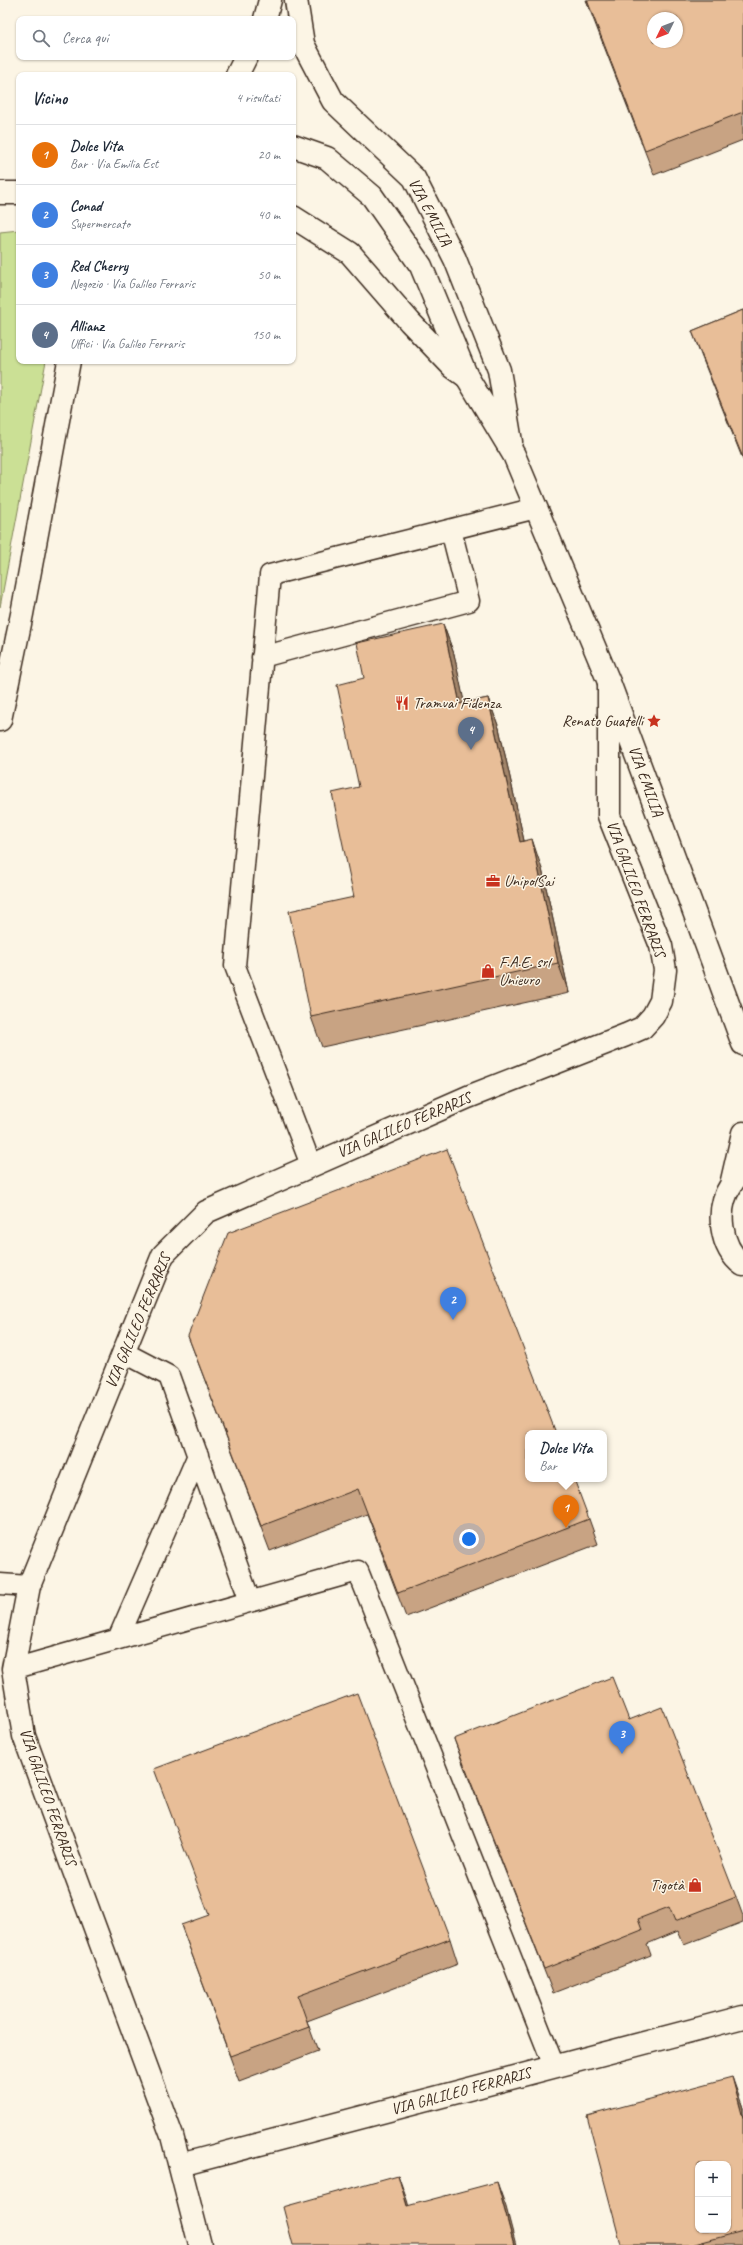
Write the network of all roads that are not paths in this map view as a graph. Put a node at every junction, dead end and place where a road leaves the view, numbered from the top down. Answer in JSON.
{"nodes":[{"id":1,"x":270,"y":0,"type":"edge"},
{"id":2,"x":296,"y":0,"type":"edge"},
{"id":3,"x":266,"y":16,"type":"edge"},
{"id":4,"x":244,"y":60,"type":"edge"},
{"id":5,"x":238,"y":72,"type":"edge"},
{"id":6,"x":296,"y":147,"type":"edge"},
{"id":7,"x":0,"y":193,"type":"edge"},
{"id":8,"x":16,"y":193,"type":"edge"},
{"id":9,"x":296,"y":219,"type":"edge"},
{"id":10,"x":68,"y":364,"type":"edge"},
{"id":11,"x":467,"y":377,"type":"junction"},
{"id":12,"x":514,"y":455,"type":"junction"},
{"id":13,"x":536,"y":508,"type":"junction"},
{"id":14,"x":451,"y":530,"type":"junction"},
{"id":15,"x":262,"y":657,"type":"junction"},
{"id":16,"x":609,"y":682,"type":"junction"},
{"id":17,"x":0,"y":720,"type":"edge"},
{"id":18,"x":743,"y":1044,"type":"edge"},
{"id":19,"x":743,"y":1133,"type":"edge"},
{"id":20,"x":311,"y":1164,"type":"junction"},
{"id":21,"x":737,"y":1177,"type":"edge"},
{"id":22,"x":743,"y":1265,"type":"edge"},
{"id":23,"x":124,"y":1352,"type":"junction"},
{"id":24,"x":198,"y":1456,"type":"junction"},
{"id":25,"x":0,"y":1584,"type":"edge"},
{"id":26,"x":29,"y":1586,"type":"junction"},
{"id":27,"x":250,"y":1601,"type":"junction"},
{"id":28,"x":118,"y":1639,"type":"junction"},
{"id":29,"x":13,"y":1669,"type":"junction"},
{"id":30,"x":743,"y":2017,"type":"edge"},
{"id":31,"x":554,"y":2066,"type":"junction"},
{"id":32,"x":180,"y":2165,"type":"junction"},
{"id":33,"x":200,"y":2245,"type":"edge"}],
"edges":[{"from":1,"to":3,"type":"street"},
{"from":2,"to":12,"type":"street","name":"VIA EMILIA"},
{"from":4,"to":5,"type":"street"},
{"from":6,"to":11,"type":"street","name":"VIA EMILIA"},
{"from":7,"to":8,"type":"street"},
{"from":9,"to":11,"type":"street"},
{"from":10,"to":17,"type":"street"},
{"from":11,"to":12,"type":"street","name":"VIA EMILIA"},
{"from":12,"to":13,"type":"street","name":"VIA EMILIA"},
{"from":13,"to":14,"type":"lane"},
{"from":13,"to":16,"type":"street","name":"VIA EMILIA"},
{"from":14,"to":15,"type":"lane"},
{"from":14,"to":15,"type":"lane"},
{"from":15,"to":20,"type":"lane"},
{"from":16,"to":18,"type":"street","name":"VIA EMILIA"},
{"from":16,"to":20,"type":"street","name":"VIA GALILEO FERRARIS"},
{"from":19,"to":21,"type":"street"},
{"from":20,"to":23,"type":"street","name":"VIA GALILEO FERRARIS"},
{"from":21,"to":22,"type":"street"},
{"from":23,"to":24,"type":"lane"},
{"from":23,"to":26,"type":"street","name":"VIA GALILEO FERRARIS"},
{"from":24,"to":27,"type":"lane"},
{"from":24,"to":28,"type":"lane"},
{"from":25,"to":26,"type":"lane"},
{"from":26,"to":29,"type":"street","name":"VIA GALILEO FERRARIS"},
{"from":27,"to":28,"type":"lane"},
{"from":27,"to":31,"type":"lane"},
{"from":28,"to":29,"type":"lane"},
{"from":29,"to":32,"type":"street","name":"VIA GALILEO FERRARIS"},
{"from":30,"to":31,"type":"street","name":"VIA GALILEO FERRARIS"},
{"from":31,"to":32,"type":"street","name":"VIA GALILEO FERRARIS"},
{"from":32,"to":33,"type":"street","name":"VIA GALILEO FERRARIS"}]}
